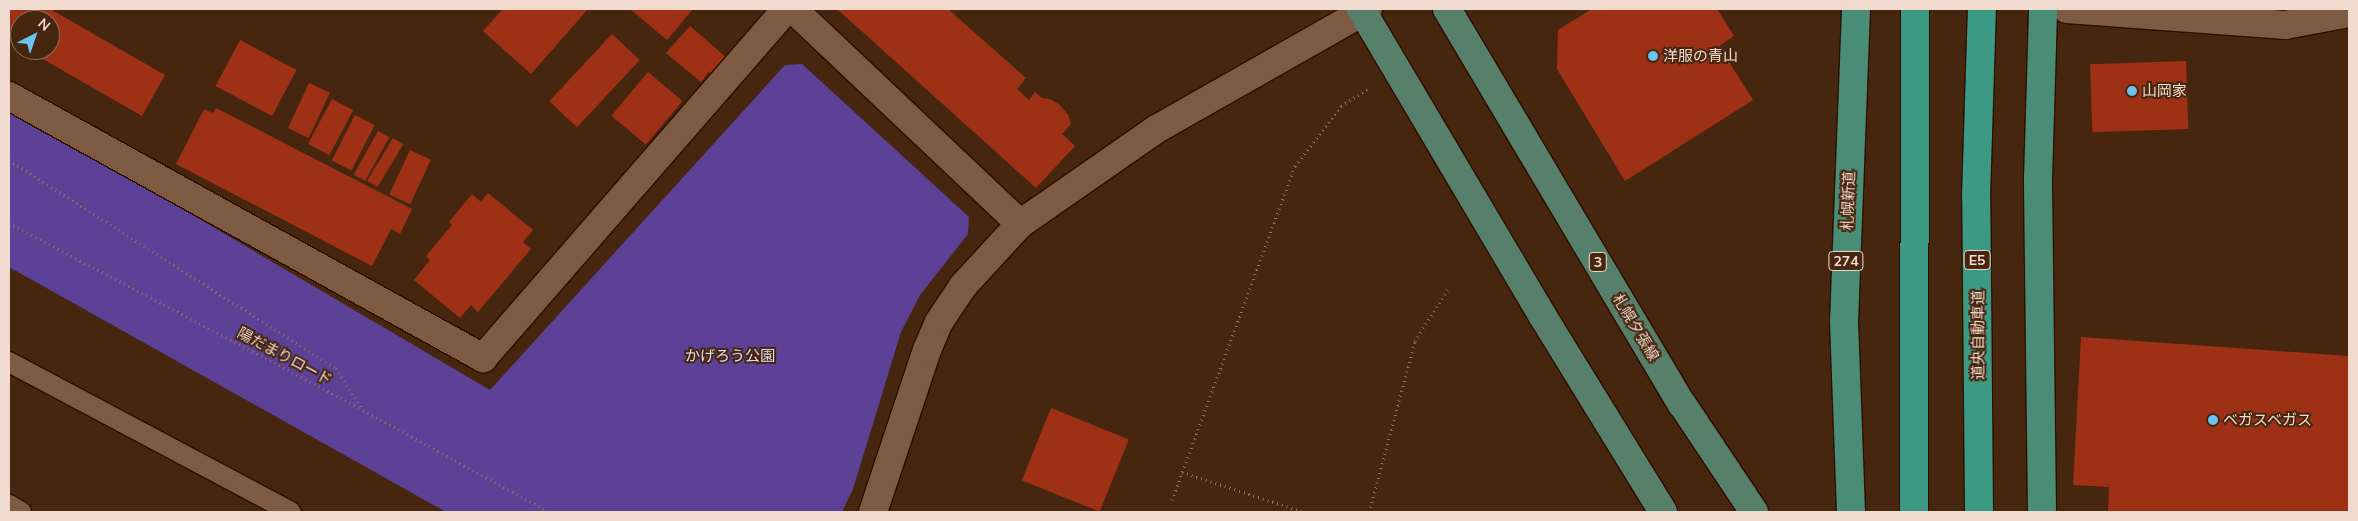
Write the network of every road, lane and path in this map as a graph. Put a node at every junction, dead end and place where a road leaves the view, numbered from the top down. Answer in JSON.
{"nodes":[{"id":1,"x":786,"y":9,"type":"edge"},
{"id":2,"x":793,"y":9,"type":"edge"},
{"id":3,"x":1447,"y":9,"type":"edge"},
{"id":4,"x":1856,"y":9,"type":"edge"},
{"id":5,"x":1915,"y":9,"type":"edge"},
{"id":6,"x":1982,"y":9,"type":"edge"},
{"id":7,"x":2044,"y":9,"type":"edge"},
{"id":8,"x":2067,"y":9,"type":"edge"},
{"id":9,"x":1364,"y":10,"type":"edge"},
{"id":10,"x":2349,"y":13,"type":"edge"},
{"id":11,"x":1397,"y":71,"type":"junction"},
{"id":12,"x":9,"y":96,"type":"edge"},
{"id":13,"x":9,"y":160,"type":"edge"},
{"id":14,"x":9,"y":223,"type":"edge"},
{"id":15,"x":1020,"y":224,"type":"junction"},
{"id":16,"x":1448,"y":289,"type":"dead end"},
{"id":17,"x":9,"y":362,"type":"edge"},
{"id":18,"x":363,"y":410,"type":"junction"},
{"id":19,"x":1182,"y":472,"type":"junction"},
{"id":20,"x":1172,"y":500,"type":"dead end"},
{"id":21,"x":9,"y":506,"type":"edge"},
{"id":22,"x":21,"y":512,"type":"edge"},
{"id":23,"x":291,"y":512,"type":"edge"},
{"id":24,"x":549,"y":512,"type":"edge"},
{"id":25,"x":874,"y":512,"type":"edge"},
{"id":26,"x":1304,"y":512,"type":"edge"},
{"id":27,"x":1369,"y":512,"type":"edge"},
{"id":28,"x":1663,"y":512,"type":"edge"},
{"id":29,"x":1754,"y":512,"type":"edge"},
{"id":30,"x":1851,"y":512,"type":"edge"},
{"id":31,"x":1914,"y":512,"type":"edge"},
{"id":32,"x":1979,"y":512,"type":"edge"},
{"id":33,"x":2042,"y":512,"type":"edge"}],
"edges":[{"from":1,"to":12,"type":"street"},
{"from":2,"to":15,"type":"street"},
{"from":3,"to":29,"type":"main road","name":"札幌夕張線","number":"3"},
{"from":4,"to":30,"type":"highway","name":"札幌新道","number":"274"},
{"from":5,"to":31,"type":"highway"},
{"from":6,"to":32,"type":"highway","name":"道央自動車道","number":"E5"},
{"from":7,"to":33,"type":"highway"},
{"from":8,"to":10,"type":"street"},
{"from":9,"to":11,"type":"main road"},
{"from":9,"to":15,"type":"street"},
{"from":11,"to":19,"type":"path"},
{"from":11,"to":28,"type":"main road"},
{"from":13,"to":18,"type":"path"},
{"from":14,"to":18,"type":"path","name":"陽だまりロード"},
{"from":15,"to":25,"type":"street"},
{"from":16,"to":27,"type":"path"},
{"from":17,"to":23,"type":"lane"},
{"from":18,"to":24,"type":"path","name":"陽だまりロード"},
{"from":19,"to":20,"type":"path"},
{"from":19,"to":26,"type":"path"},
{"from":21,"to":22,"type":"lane"}]}
